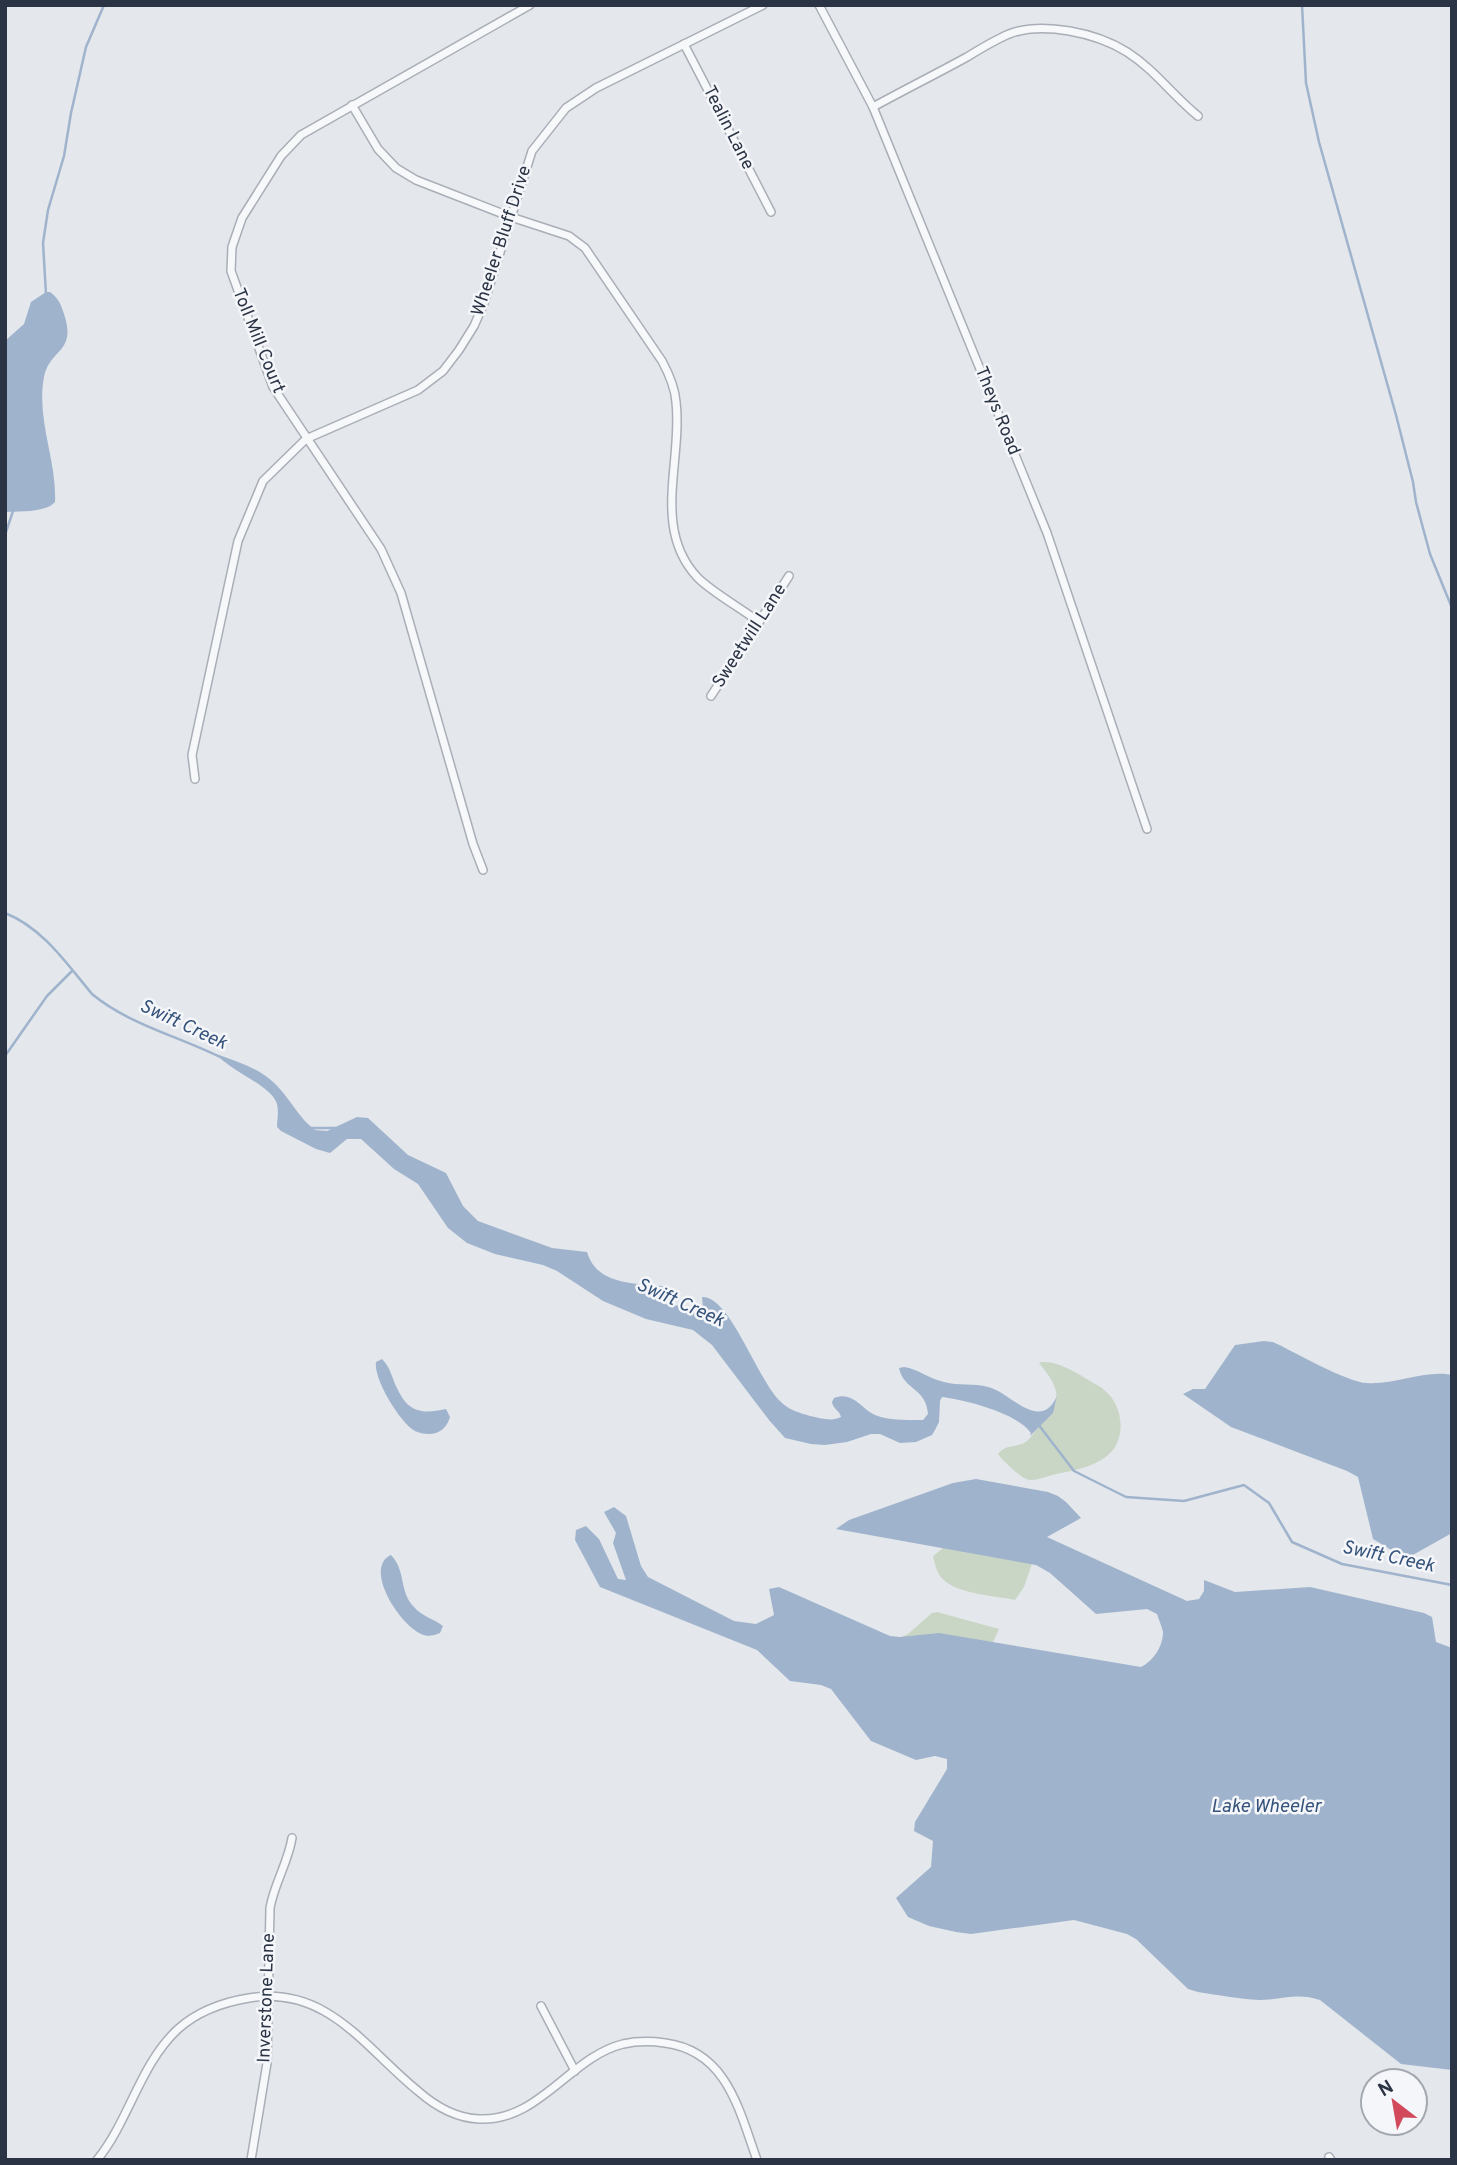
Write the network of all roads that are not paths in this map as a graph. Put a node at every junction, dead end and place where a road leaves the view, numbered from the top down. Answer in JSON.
{"nodes":[{"id":1,"x":530,"y":5,"type":"edge"},
{"id":2,"x":763,"y":5,"type":"edge"},
{"id":3,"x":819,"y":5,"type":"edge"},
{"id":4,"x":684,"y":44,"type":"junction"},
{"id":5,"x":352,"y":105,"type":"junction"},
{"id":6,"x":873,"y":107,"type":"junction"},
{"id":7,"x":1198,"y":116,"type":"dead end"},
{"id":8,"x":771,"y":212,"type":"dead end"},
{"id":9,"x":511,"y":217,"type":"junction"},
{"id":10,"x":306,"y":439,"type":"junction"},
{"id":11,"x":789,"y":576,"type":"dead end"},
{"id":12,"x":759,"y":622,"type":"junction"},
{"id":13,"x":711,"y":696,"type":"dead end"},
{"id":14,"x":195,"y":779,"type":"dead end"},
{"id":15,"x":1147,"y":829,"type":"dead end"},
{"id":16,"x":483,"y":870,"type":"dead end"},
{"id":17,"x":292,"y":1838,"type":"dead end"},
{"id":18,"x":268,"y":1995,"type":"junction"},
{"id":19,"x":541,"y":2006,"type":"dead end"},
{"id":20,"x":575,"y":2071,"type":"junction"},
{"id":21,"x":97,"y":2160,"type":"edge"},
{"id":22,"x":251,"y":2160,"type":"edge"},
{"id":23,"x":757,"y":2160,"type":"edge"}],
"edges":[{"from":1,"to":5,"type":"street","name":"Toll Mill Court"},
{"from":2,"to":4,"type":"street","name":"Wheeler Bluff Drive"},
{"from":3,"to":6,"type":"street","name":"Theys Road"},
{"from":4,"to":8,"type":"street","name":"Tealin Lane"},
{"from":4,"to":9,"type":"street","name":"Wheeler Bluff Drive"},
{"from":5,"to":9,"type":"street"},
{"from":5,"to":10,"type":"street","name":"Toll Mill Court"},
{"from":6,"to":7,"type":"street"},
{"from":6,"to":15,"type":"street","name":"Theys Road"},
{"from":9,"to":10,"type":"street","name":"Wheeler Bluff Drive"},
{"from":9,"to":12,"type":"street"},
{"from":10,"to":14,"type":"street","name":"Wheeler Bluff Drive"},
{"from":10,"to":16,"type":"street","name":"Toll Mill Court"},
{"from":11,"to":12,"type":"street","name":"Sweetwill Lane"},
{"from":12,"to":13,"type":"street","name":"Sweetwill Lane"},
{"from":17,"to":18,"type":"street","name":"Inverstone Lane"},
{"from":18,"to":20,"type":"street"},
{"from":18,"to":21,"type":"street"},
{"from":18,"to":22,"type":"street","name":"Inverstone Lane"},
{"from":19,"to":20,"type":"street"},
{"from":20,"to":23,"type":"street"}]}
